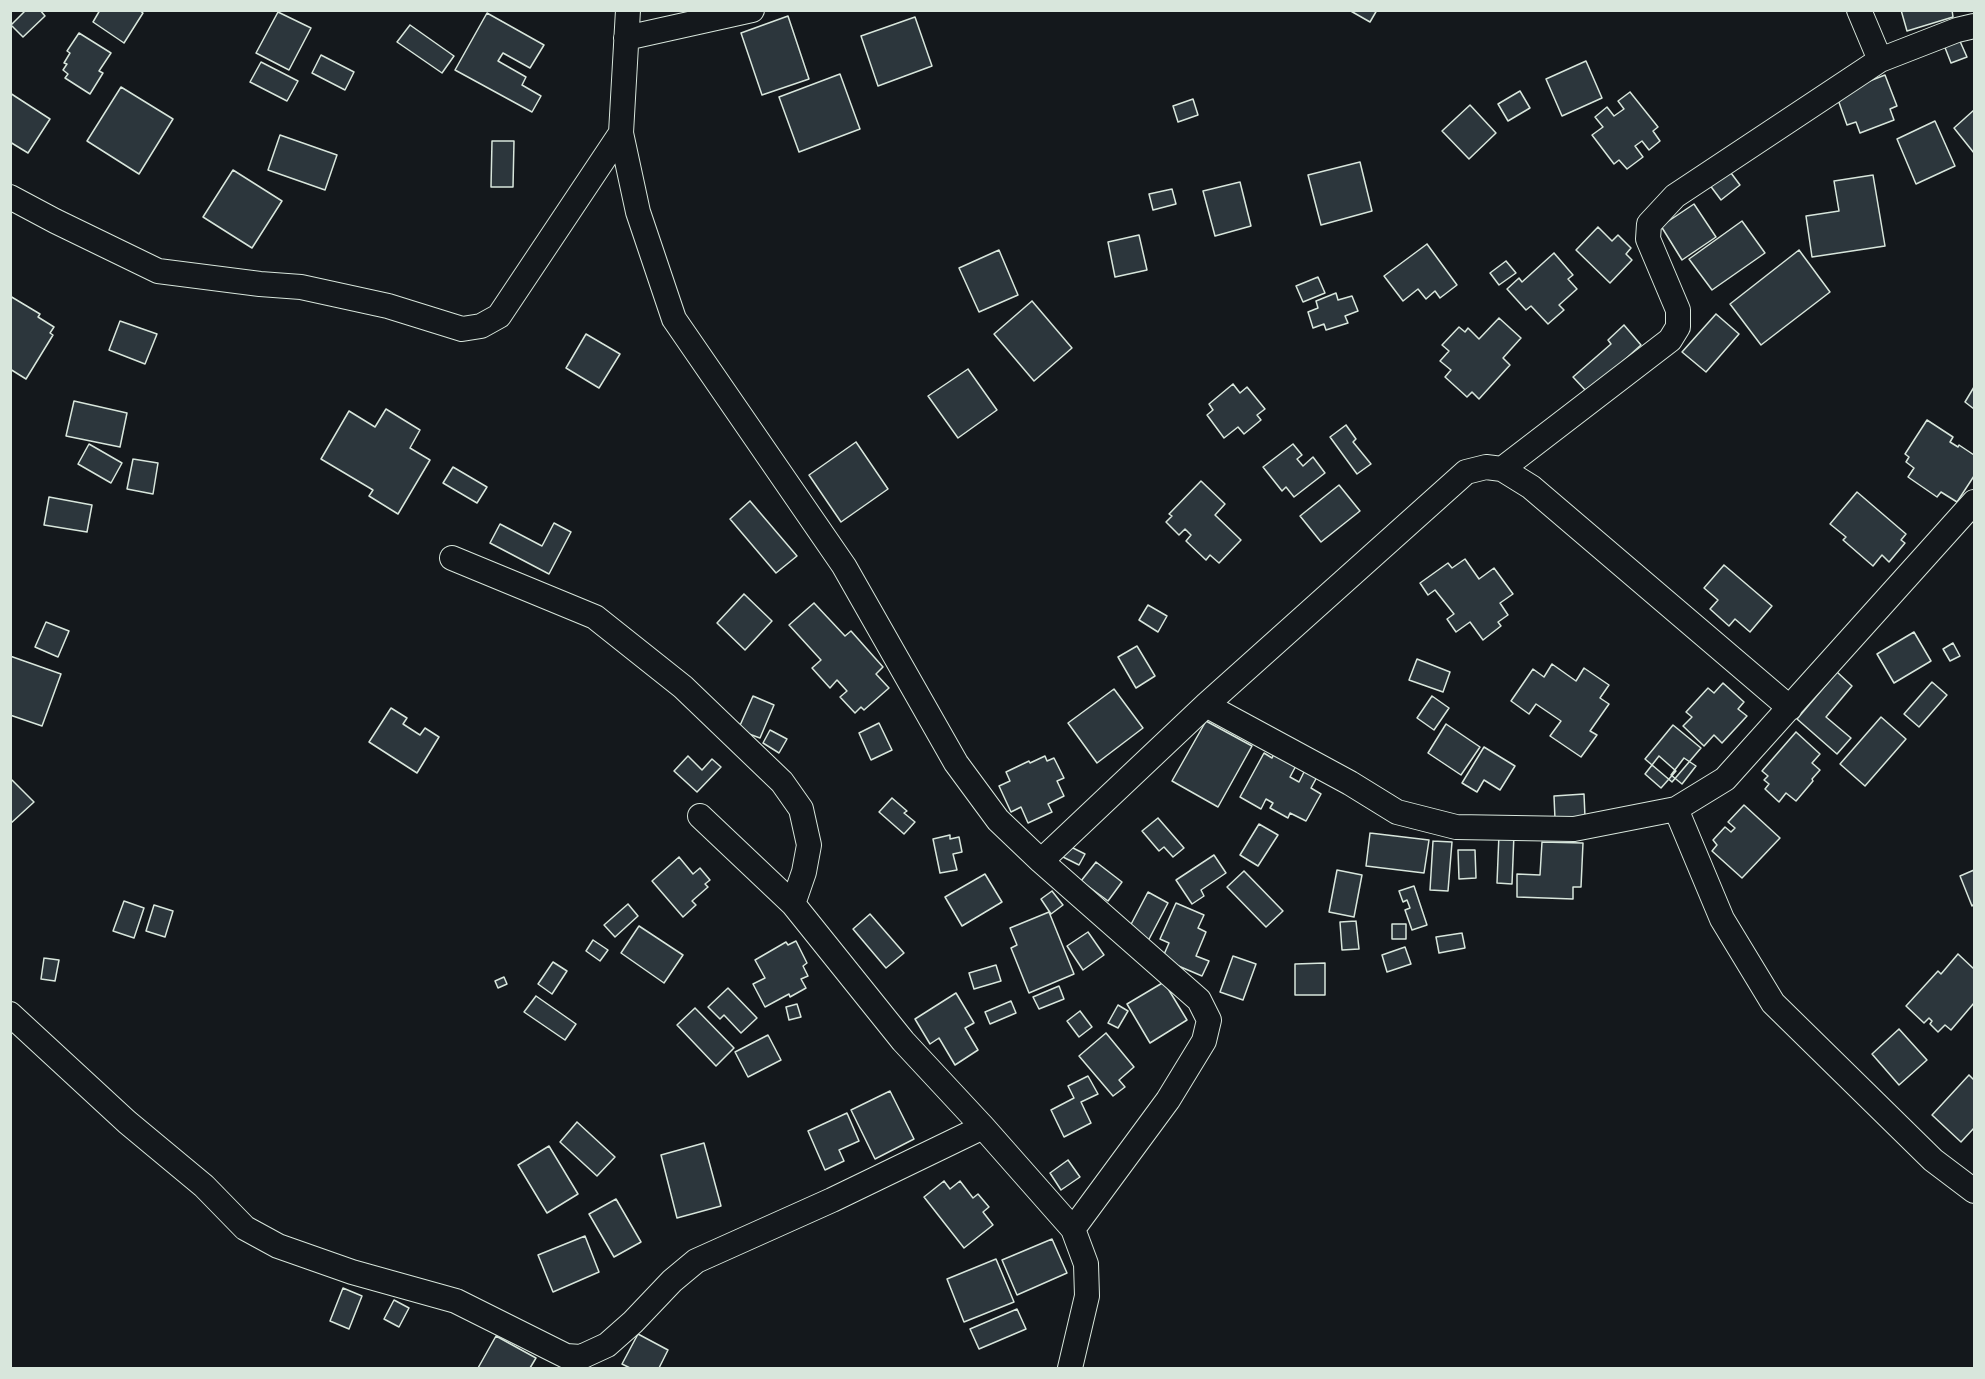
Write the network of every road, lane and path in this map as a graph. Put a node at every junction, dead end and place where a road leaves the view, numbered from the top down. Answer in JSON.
{"nodes":[{"id":1,"x":628,"y":10,"type":"edge"},
{"id":2,"x":753,"y":10,"type":"edge"},
{"id":3,"x":1859,"y":10,"type":"edge"},
{"id":4,"x":1974,"y":26,"type":"edge"},
{"id":5,"x":626,"y":38,"type":"junction"},
{"id":6,"x":1880,"y":60,"type":"junction"},
{"id":7,"x":621,"y":133,"type":"junction"},
{"id":8,"x":10,"y":197,"type":"edge"},
{"id":9,"x":1502,"y":469,"type":"junction"},
{"id":10,"x":1974,"y":502,"type":"edge"},
{"id":11,"x":452,"y":558,"type":"dead end"},
{"id":12,"x":1206,"y":705,"type":"junction"},
{"id":13,"x":1790,"y":708,"type":"junction"},
{"id":14,"x":1676,"y":809,"type":"junction"},
{"id":15,"x":700,"y":816,"type":"dead end"},
{"id":16,"x":1041,"y":861,"type":"junction"},
{"id":17,"x":793,"y":904,"type":"junction"},
{"id":18,"x":10,"y":1014,"type":"edge"},
{"id":19,"x":983,"y":1126,"type":"junction"},
{"id":20,"x":1974,"y":1191,"type":"edge"},
{"id":21,"x":1073,"y":1229,"type":"junction"},
{"id":22,"x":1070,"y":1368,"type":"edge"}],
"edges":[{"from":1,"to":5,"type":"street"},
{"from":2,"to":5,"type":"street"},
{"from":3,"to":6,"type":"street"},
{"from":4,"to":6,"type":"street"},
{"from":5,"to":7,"type":"street"},
{"from":6,"to":9,"type":"street"},
{"from":7,"to":8,"type":"street"},
{"from":7,"to":16,"type":"street"},
{"from":9,"to":12,"type":"street"},
{"from":9,"to":13,"type":"street"},
{"from":10,"to":13,"type":"street"},
{"from":11,"to":17,"type":"street"},
{"from":12,"to":14,"type":"street"},
{"from":12,"to":16,"type":"street"},
{"from":13,"to":14,"type":"street"},
{"from":14,"to":20,"type":"street"},
{"from":15,"to":17,"type":"street"},
{"from":16,"to":21,"type":"street"},
{"from":17,"to":19,"type":"street"},
{"from":18,"to":19,"type":"street"},
{"from":19,"to":21,"type":"street"},
{"from":21,"to":22,"type":"street"}]}
